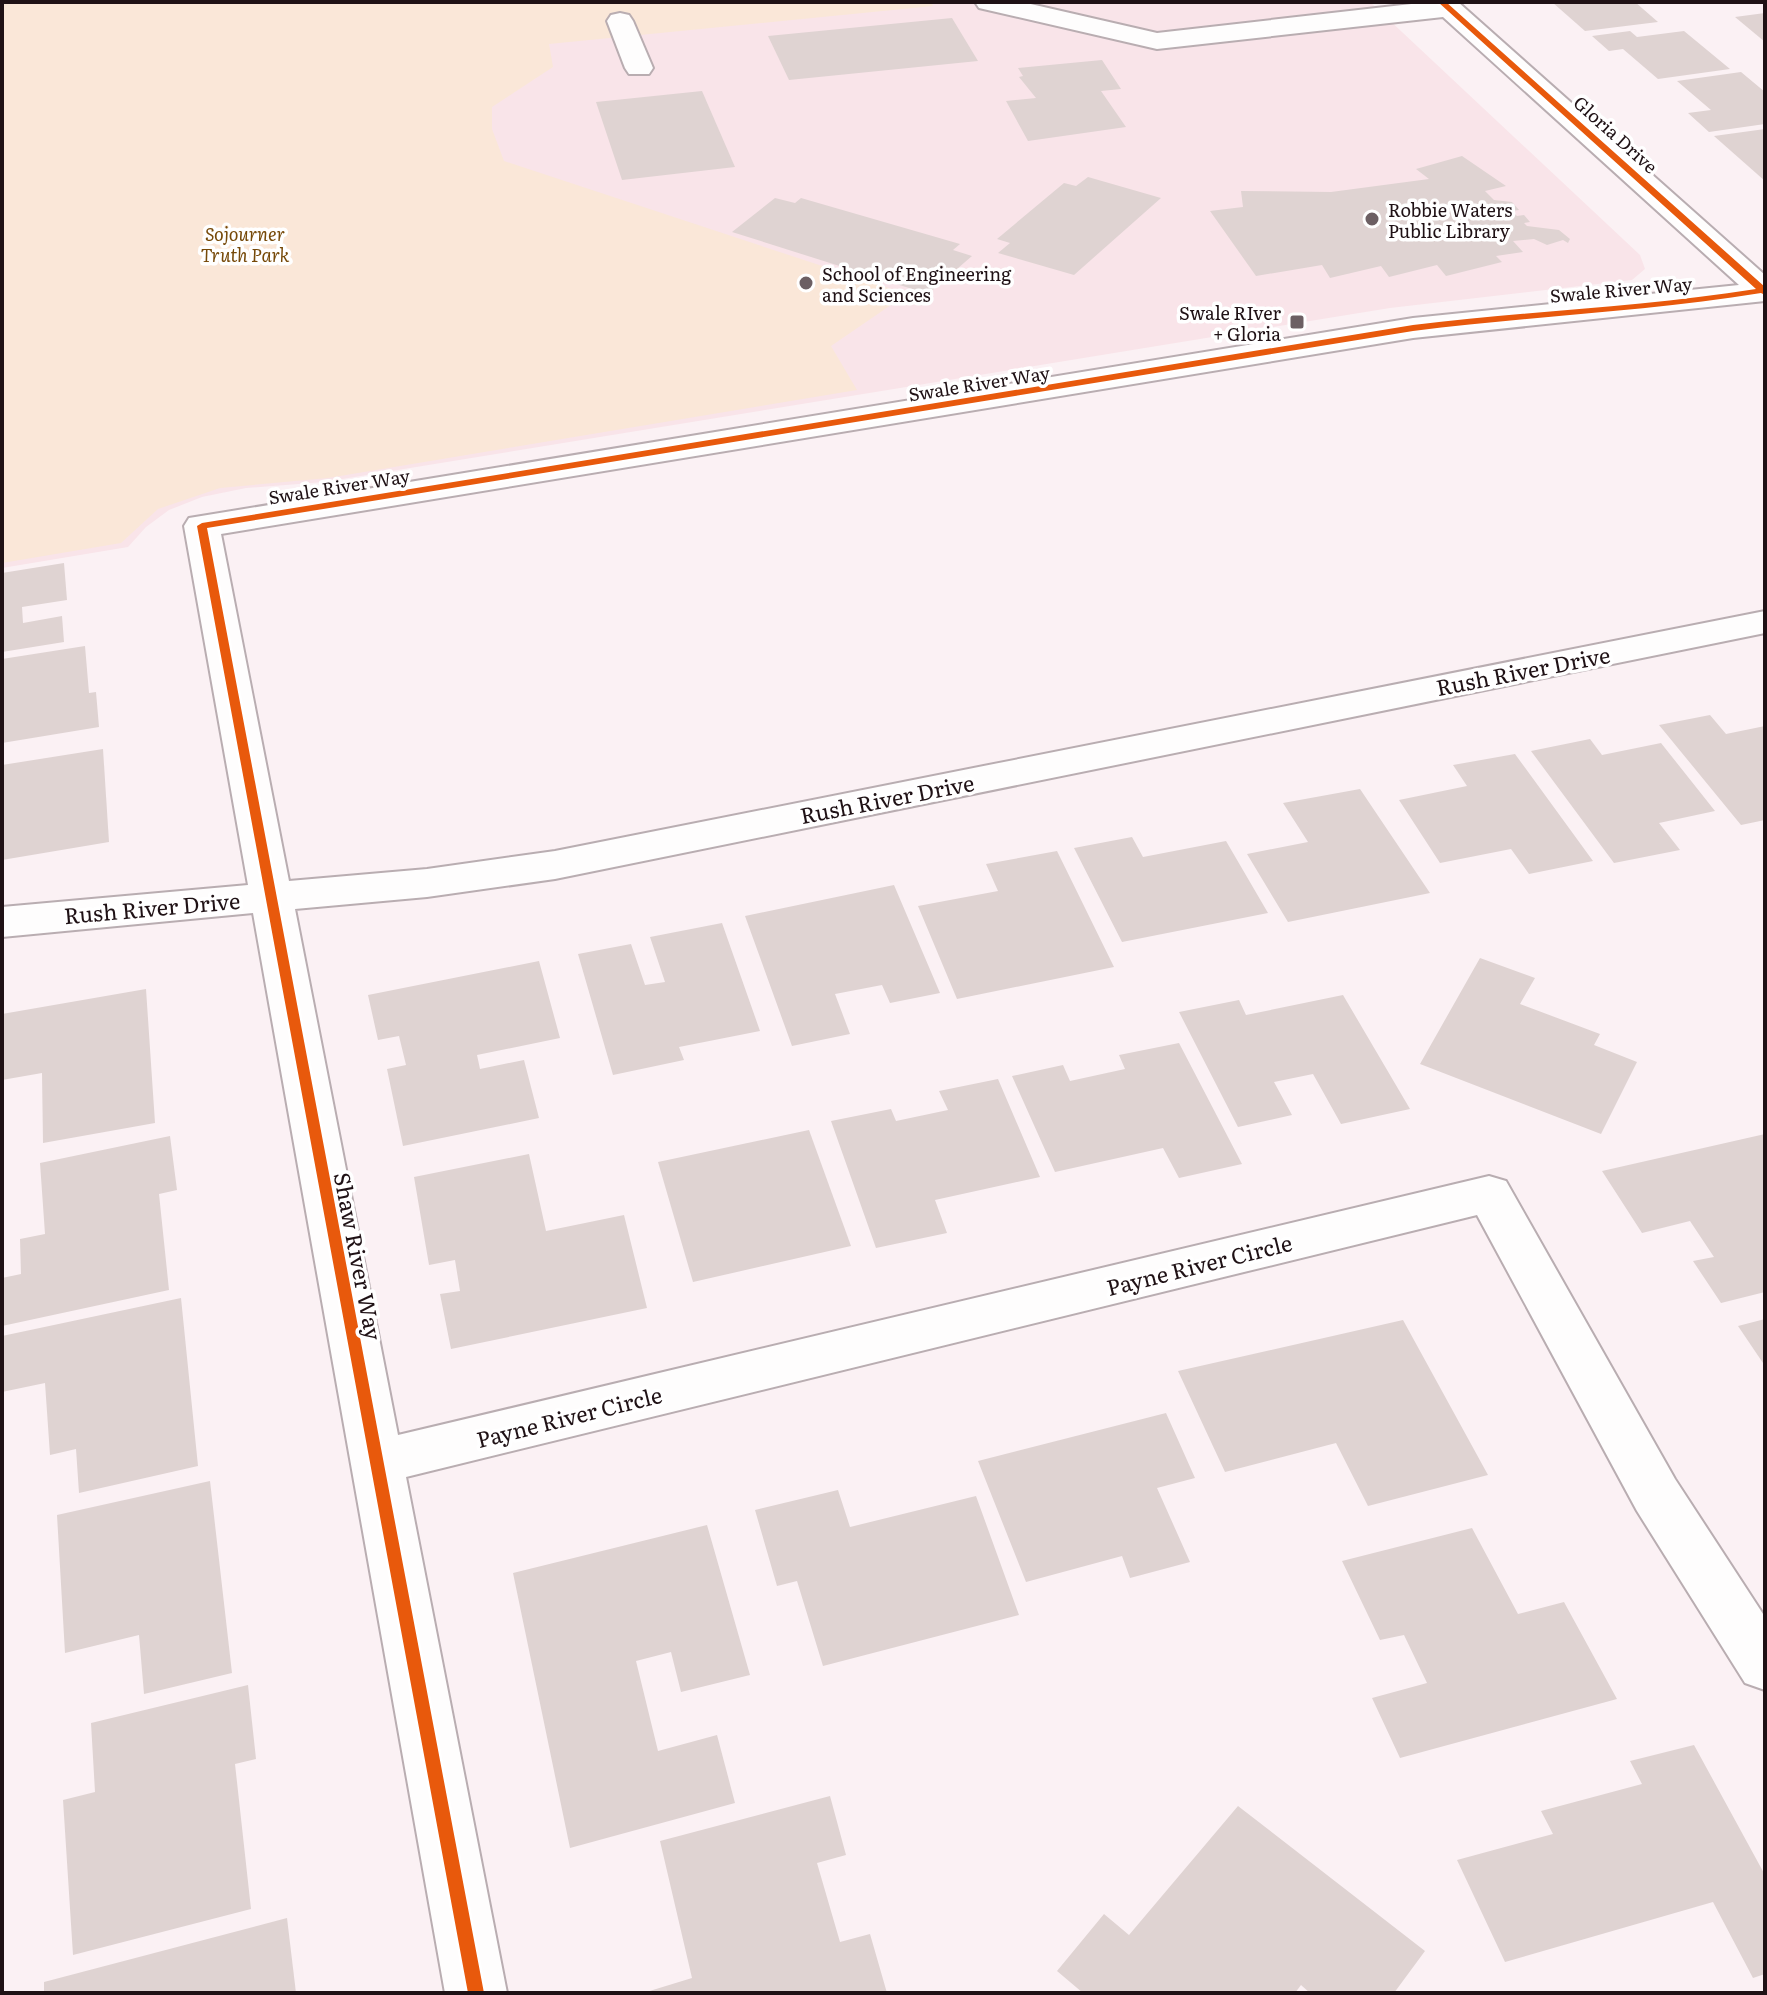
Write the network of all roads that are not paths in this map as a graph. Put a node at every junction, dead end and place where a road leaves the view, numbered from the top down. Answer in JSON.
{"nodes":[{"id":1,"x":988,"y":2,"type":"edge"},
{"id":2,"x":1446,"y":5,"type":"edge"},
{"id":3,"x":620,"y":21,"type":"dead end"},
{"id":4,"x":639,"y":68,"type":"dead end"},
{"id":5,"x":1764,"y":291,"type":"edge"},
{"id":6,"x":202,"y":526,"type":"joint"},
{"id":7,"x":1765,"y":622,"type":"edge"},
{"id":8,"x":272,"y":897,"type":"junction"},
{"id":9,"x":2,"y":922,"type":"edge"},
{"id":10,"x":377,"y":1462,"type":"junction"},
{"id":11,"x":1765,"y":1665,"type":"edge"},
{"id":12,"x":476,"y":1993,"type":"edge"}],
"edges":[{"from":1,"to":2,"type":"street"},
{"from":2,"to":5,"type":"street","name":"Gloria Drive"},
{"from":3,"to":4,"type":"street"},
{"from":5,"to":6,"type":"street","name":"Swale River Way"},
{"from":6,"to":8,"type":"street","name":"Shaw River Way"},
{"from":7,"to":8,"type":"street","name":"Rush River Drive"},
{"from":8,"to":9,"type":"street","name":"Rush River Drive"},
{"from":8,"to":10,"type":"street","name":"Shaw River Way"},
{"from":10,"to":11,"type":"street","name":"Payne River Circle"},
{"from":10,"to":12,"type":"street","name":"Shaw River Way"}]}
